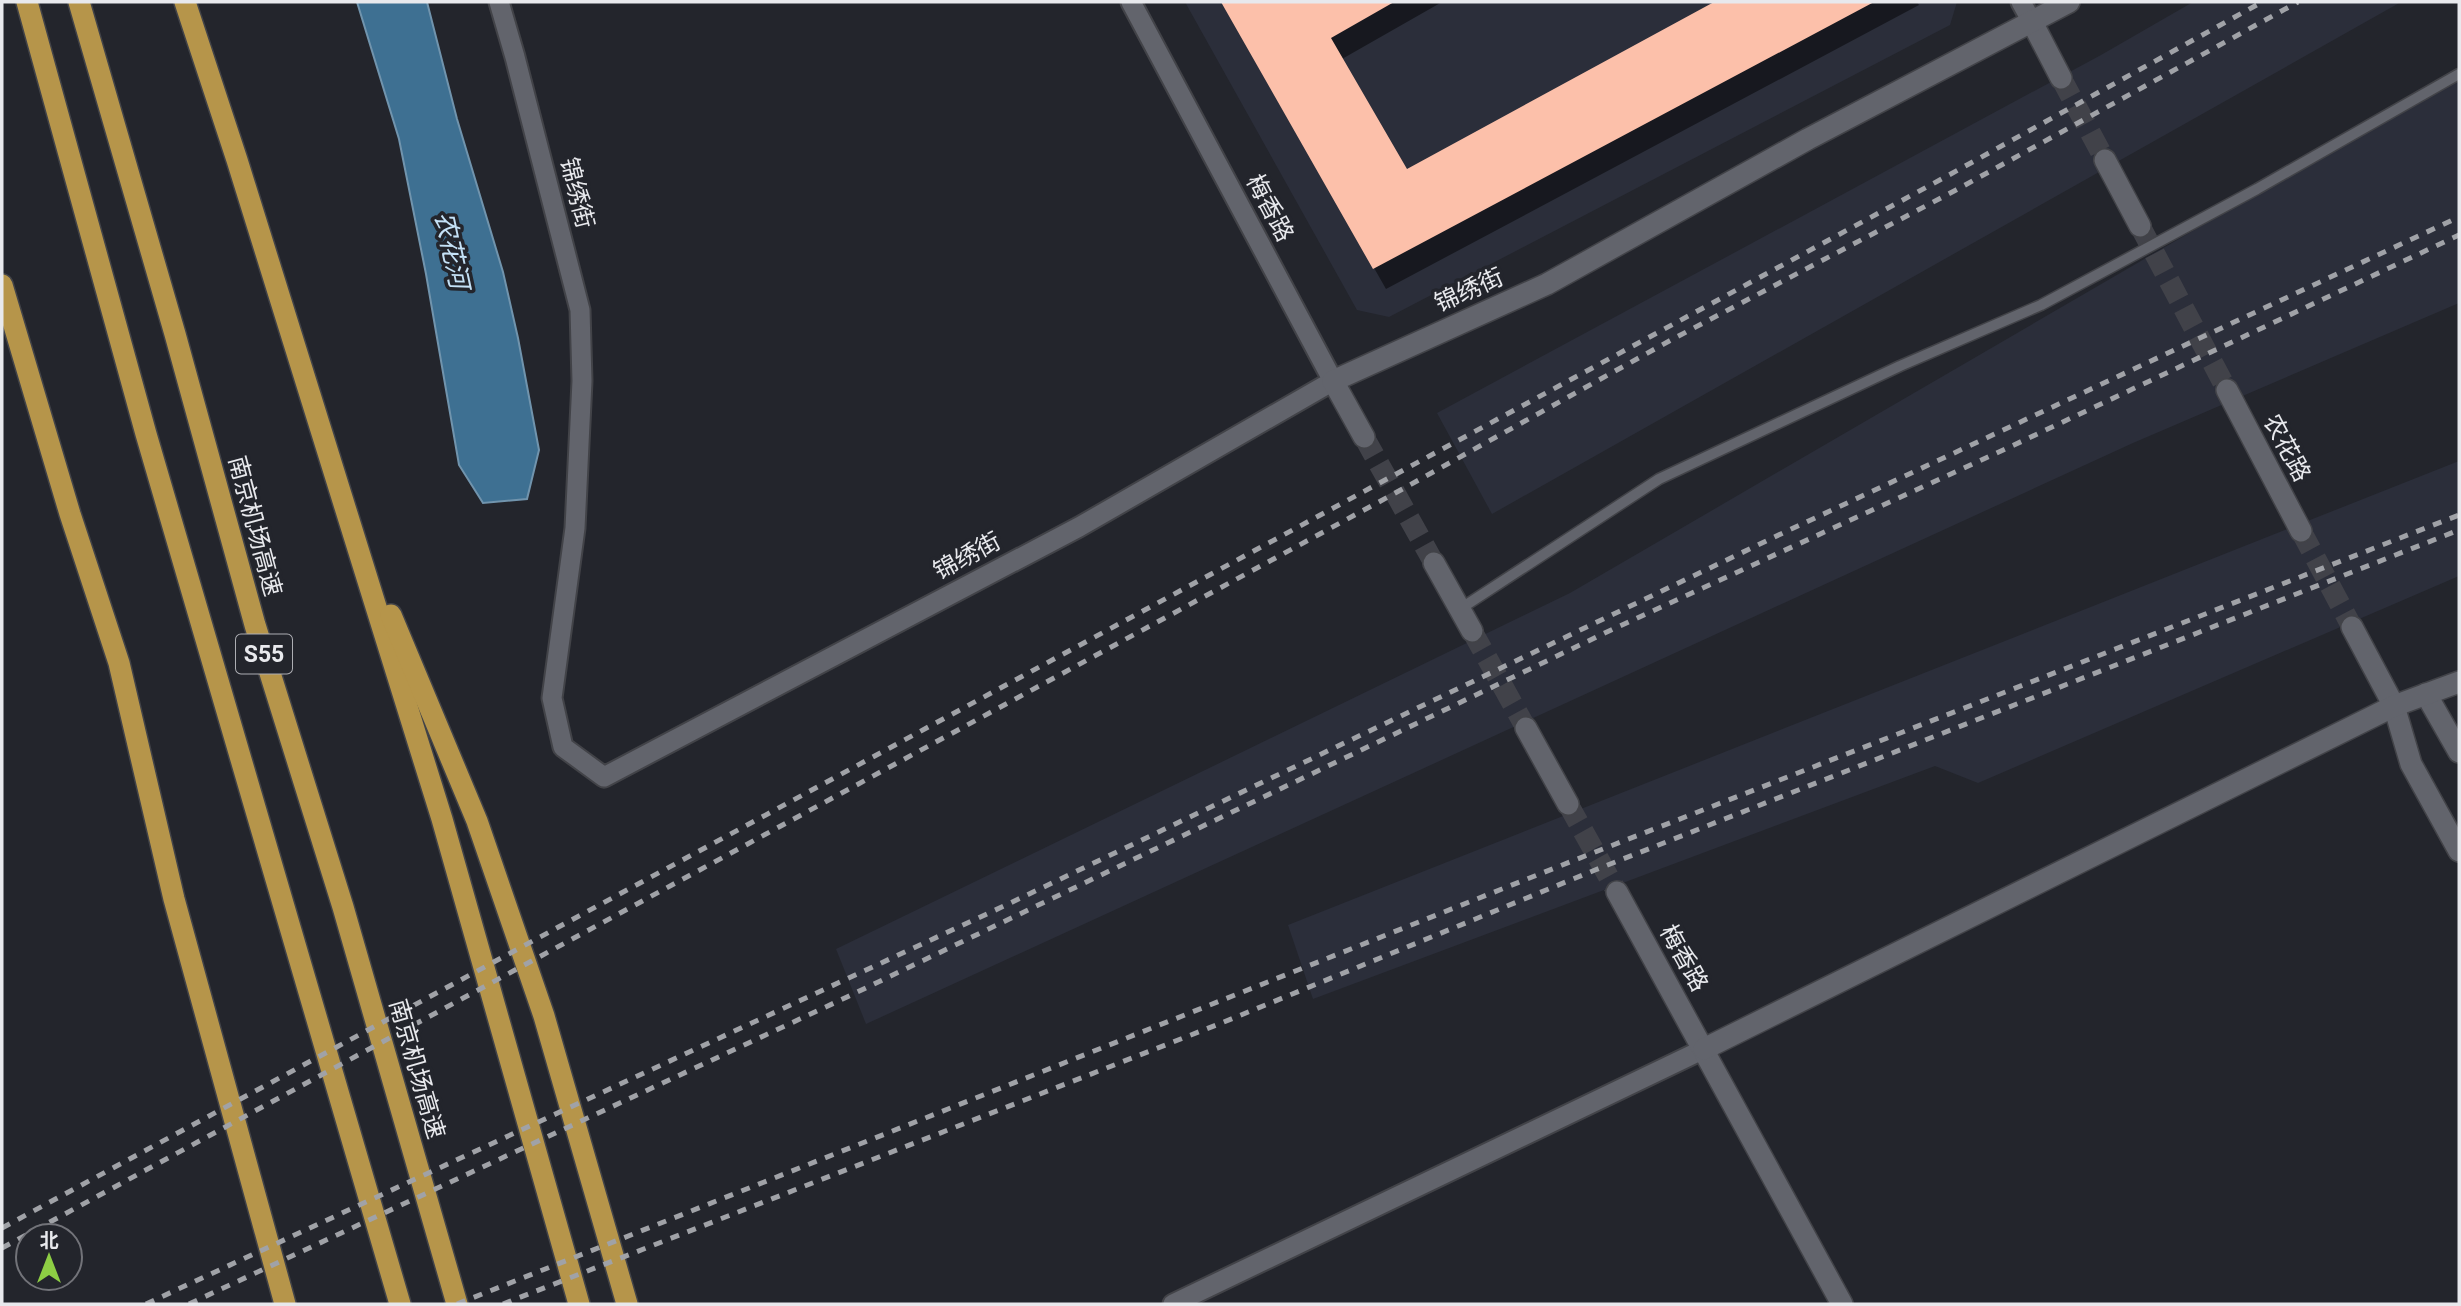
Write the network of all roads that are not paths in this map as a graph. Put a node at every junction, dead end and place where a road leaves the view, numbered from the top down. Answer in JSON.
{"nodes":[{"id":1,"x":27,"y":2,"type":"edge"},
{"id":2,"x":79,"y":2,"type":"edge"},
{"id":3,"x":185,"y":2,"type":"edge"},
{"id":4,"x":499,"y":2,"type":"edge"},
{"id":5,"x":1131,"y":2,"type":"edge"},
{"id":6,"x":2021,"y":2,"type":"edge"},
{"id":7,"x":2069,"y":2,"type":"edge"},
{"id":8,"x":2032,"y":22,"type":"junction"},
{"id":9,"x":2459,"y":74,"type":"edge"},
{"id":10,"x":2061,"y":78,"type":"tunnel mouth"},
{"id":11,"x":2105,"y":160,"type":"tunnel mouth"},
{"id":12,"x":2140,"y":226,"type":"tunnel mouth"},
{"id":13,"x":2,"y":285,"type":"edge"},
{"id":14,"x":1333,"y":381,"type":"junction"},
{"id":15,"x":2227,"y":390,"type":"tunnel mouth"},
{"id":16,"x":1364,"y":438,"type":"tunnel mouth"},
{"id":17,"x":339,"y":489,"type":"junction"},
{"id":18,"x":2301,"y":531,"type":"tunnel mouth"},
{"id":19,"x":1434,"y":563,"type":"tunnel mouth"},
{"id":20,"x":1460,"y":609,"type":"junction"},
{"id":21,"x":2352,"y":627,"type":"tunnel mouth"},
{"id":22,"x":1472,"y":631,"type":"tunnel mouth"},
{"id":23,"x":2459,"y":682,"type":"edge"},
{"id":24,"x":2426,"y":694,"type":"junction"},
{"id":25,"x":2394,"y":705,"type":"junction"},
{"id":26,"x":1526,"y":728,"type":"tunnel mouth"},
{"id":27,"x":2459,"y":752,"type":"edge"},
{"id":28,"x":1568,"y":804,"type":"tunnel mouth"},
{"id":29,"x":2459,"y":851,"type":"edge"},
{"id":30,"x":1617,"y":892,"type":"tunnel mouth"},
{"id":31,"x":1704,"y":1049,"type":"junction"},
{"id":32,"x":285,"y":1304,"type":"edge"},
{"id":33,"x":400,"y":1304,"type":"edge"},
{"id":34,"x":457,"y":1304,"type":"edge"},
{"id":35,"x":579,"y":1304,"type":"edge"},
{"id":36,"x":627,"y":1304,"type":"edge"},
{"id":37,"x":1173,"y":1304,"type":"edge"},
{"id":38,"x":1842,"y":1304,"type":"edge"}],
"edges":[{"from":1,"to":33,"type":"highway","number":"S55"},
{"from":2,"to":34,"type":"highway","name":"南京机场高速","number":"S55"},
{"from":3,"to":17,"type":"highway"},
{"from":4,"to":14,"type":"street","name":"锦绣街"},
{"from":5,"to":14,"type":"street","name":"梅香路"},
{"from":6,"to":8,"type":"street"},
{"from":7,"to":8,"type":"street","name":"锦绣街"},
{"from":8,"to":10,"type":"street"},
{"from":8,"to":14,"type":"street","name":"锦绣街"},
{"from":9,"to":20,"type":"lane"},
{"from":11,"to":12,"type":"street"},
{"from":13,"to":32,"type":"highway"},
{"from":14,"to":16,"type":"street","name":"梅香路"},
{"from":15,"to":18,"type":"street","name":"农花路"},
{"from":17,"to":35,"type":"highway"},
{"from":17,"to":36,"type":"highway"},
{"from":19,"to":20,"type":"street"},
{"from":20,"to":22,"type":"street"},
{"from":21,"to":25,"type":"street"},
{"from":23,"to":24,"type":"street"},
{"from":24,"to":25,"type":"street"},
{"from":24,"to":27,"type":"street"},
{"from":25,"to":29,"type":"street"},
{"from":25,"to":31,"type":"street"},
{"from":26,"to":28,"type":"street"},
{"from":30,"to":31,"type":"street","name":"梅香路"},
{"from":31,"to":37,"type":"street"},
{"from":31,"to":38,"type":"street","name":"梅香路"}]}
